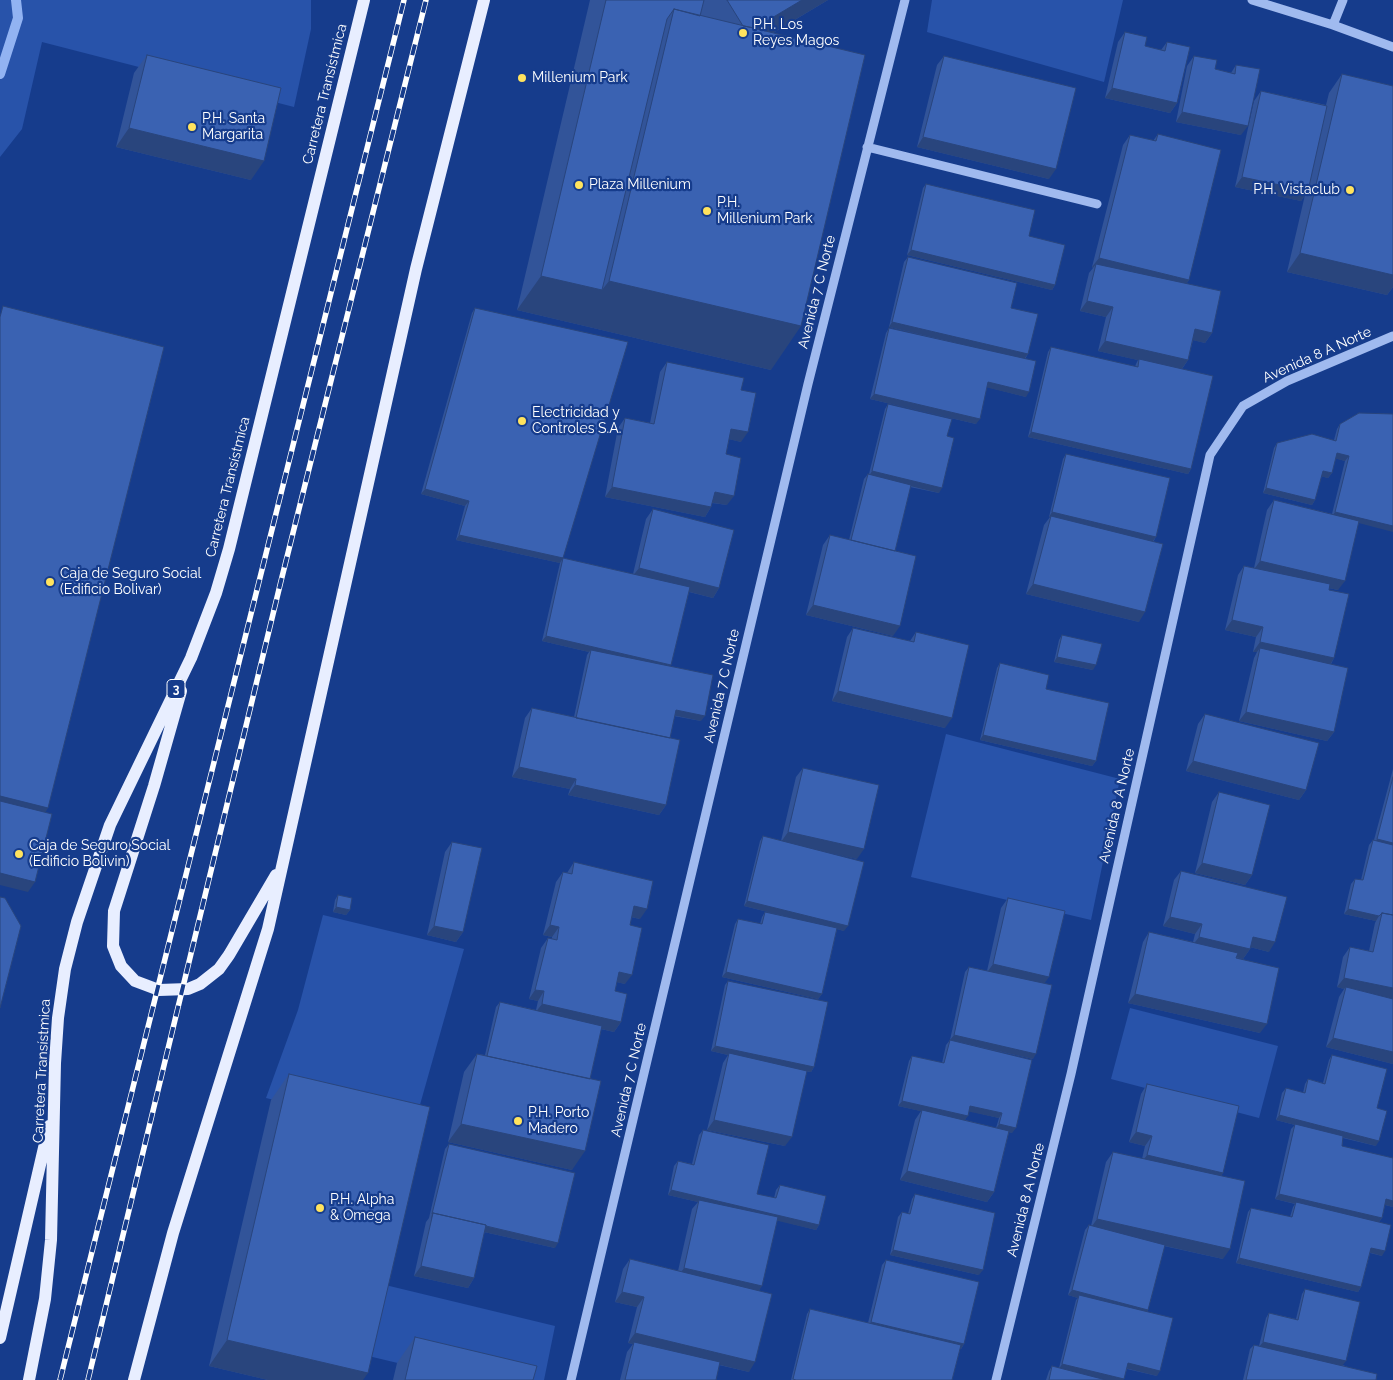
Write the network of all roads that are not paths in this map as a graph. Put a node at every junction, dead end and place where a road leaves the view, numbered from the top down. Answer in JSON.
{"nodes":[{"id":1,"x":364,"y":0,"type":"edge"},
{"id":2,"x":484,"y":0,"type":"edge"},
{"id":3,"x":905,"y":0,"type":"edge"},
{"id":4,"x":1252,"y":0,"type":"edge"},
{"id":5,"x":1342,"y":0,"type":"edge"},
{"id":6,"x":1332,"y":25,"type":"junction"},
{"id":7,"x":1393,"y":48,"type":"edge"},
{"id":8,"x":868,"y":147,"type":"junction"},
{"id":9,"x":1097,"y":204,"type":"dead end"},
{"id":10,"x":1393,"y":336,"type":"edge"},
{"id":11,"x":191,"y":658,"type":"junction"},
{"id":12,"x":283,"y":863,"type":"junction"},
{"id":13,"x":55,"y":1099,"type":"junction"},
{"id":14,"x":0,"y":1338,"type":"edge"},
{"id":15,"x":29,"y":1380,"type":"edge"},
{"id":16,"x":134,"y":1380,"type":"edge"},
{"id":17,"x":572,"y":1380,"type":"edge"},
{"id":18,"x":996,"y":1380,"type":"edge"}],
"edges":[{"from":1,"to":11,"type":"main road","name":"Carretera Transístmica","number":"3"},
{"from":2,"to":12,"type":"main road"},
{"from":3,"to":8,"type":"street","name":"Avenida 7 C Norte"},
{"from":4,"to":6,"type":"street"},
{"from":5,"to":6,"type":"street"},
{"from":6,"to":7,"type":"street"},
{"from":8,"to":9,"type":"street"},
{"from":8,"to":17,"type":"street","name":"Avenida 7 C Norte"},
{"from":10,"to":18,"type":"street","name":"Avenida 8 A Norte"},
{"from":11,"to":12,"type":"main road"},
{"from":11,"to":13,"type":"main road","name":"Carretera Transístmica","number":"3"},
{"from":12,"to":16,"type":"main road"},
{"from":13,"to":14,"type":"main road"},
{"from":13,"to":15,"type":"main road","name":"Carretera Transístmica","number":"3"}]}
